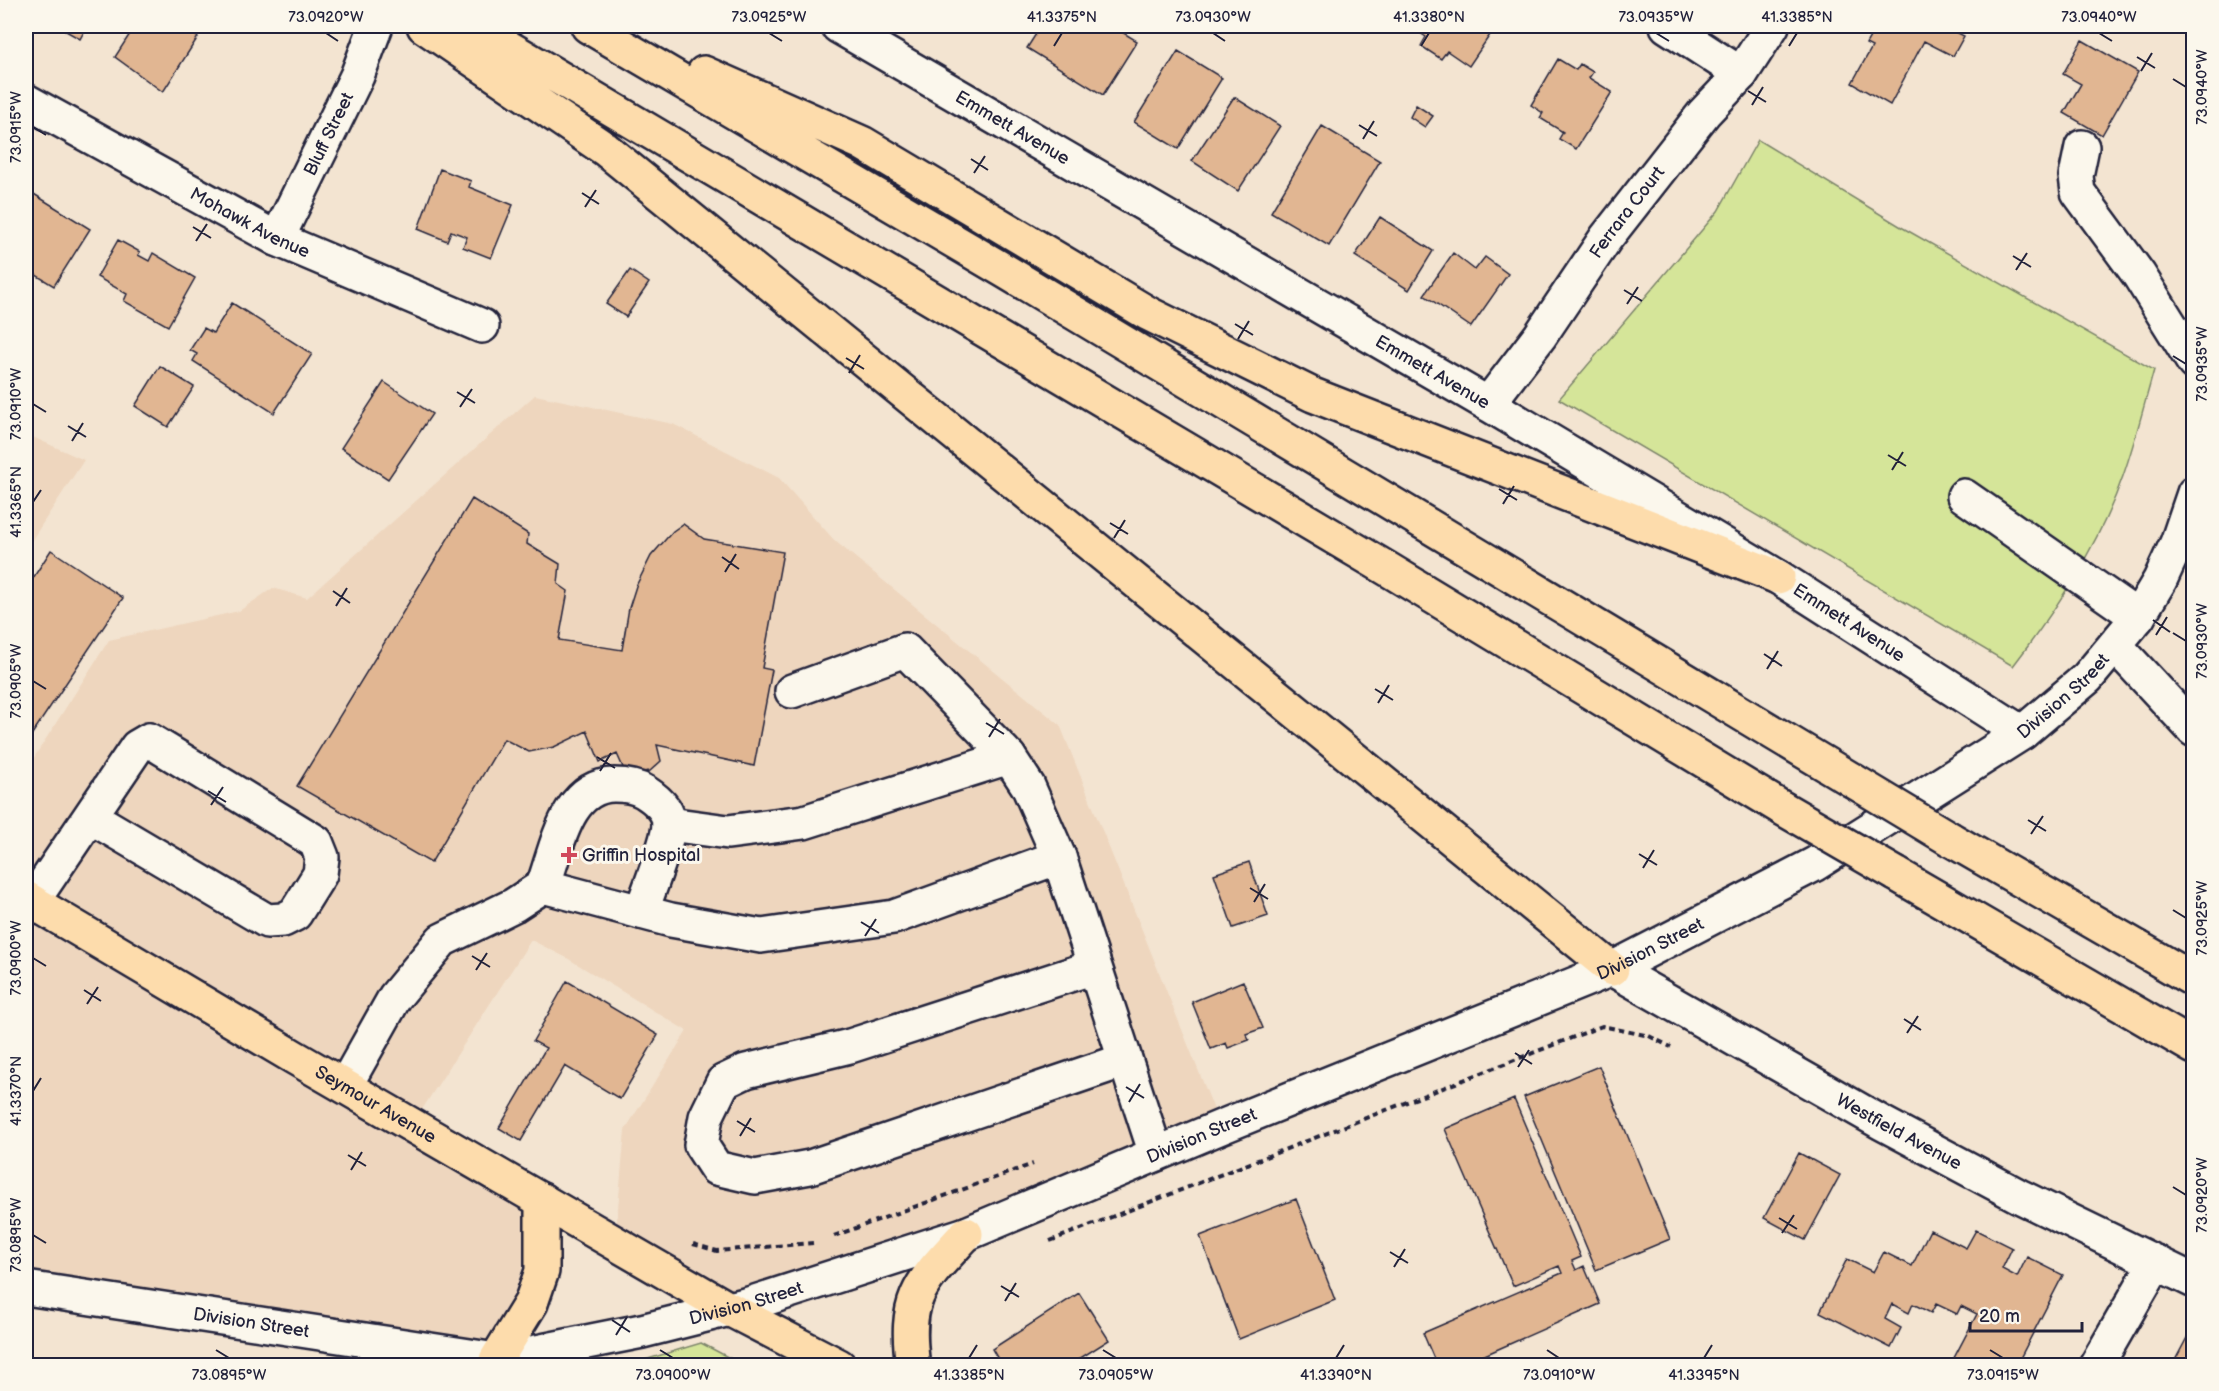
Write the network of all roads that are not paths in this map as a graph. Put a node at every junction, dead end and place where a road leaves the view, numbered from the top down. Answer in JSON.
{"nodes":[{"id":1,"x":376,"y":26,"type":"edge"},
{"id":2,"x":424,"y":26,"type":"edge"},
{"id":3,"x":472,"y":26,"type":"edge"},
{"id":4,"x":588,"y":26,"type":"edge"},
{"id":5,"x":598,"y":26,"type":"edge"},
{"id":6,"x":838,"y":26,"type":"edge"},
{"id":7,"x":1667,"y":26,"type":"edge"},
{"id":8,"x":1772,"y":26,"type":"edge"},
{"id":9,"x":1741,"y":74,"type":"junction"},
{"id":10,"x":26,"y":101,"type":"edge"},
{"id":11,"x":2082,"y":147,"type":"dead end"},
{"id":12,"x":277,"y":239,"type":"junction"},
{"id":13,"x":482,"y":326,"type":"dead end"},
{"id":14,"x":2193,"y":363,"type":"edge"},
{"id":15,"x":1488,"y":404,"type":"junction"},
{"id":16,"x":2193,"y":494,"type":"edge"},
{"id":17,"x":1964,"y":496,"type":"dead end"},
{"id":18,"x":1778,"y":578,"type":"junction"},
{"id":19,"x":2138,"y":618,"type":"junction"},
{"id":20,"x":2115,"y":645,"type":"junction"},
{"id":21,"x":792,"y":691,"type":"dead end"},
{"id":22,"x":2193,"y":730,"type":"edge"},
{"id":23,"x":2022,"y":733,"type":"junction"},
{"id":24,"x":1009,"y":757,"type":"junction"},
{"id":25,"x":92,"y":817,"type":"junction"},
{"id":26,"x":669,"y":825,"type":"junction"},
{"id":27,"x":1059,"y":857,"type":"junction"},
{"id":28,"x":543,"y":886,"type":"junction"},
{"id":29,"x":29,"y":900,"type":"edge"},
{"id":30,"x":641,"y":912,"type":"junction"},
{"id":31,"x":1094,"y":967,"type":"junction"},
{"id":32,"x":1612,"y":969,"type":"junction"},
{"id":33,"x":2193,"y":980,"type":"edge"},
{"id":34,"x":2193,"y":1047,"type":"edge"},
{"id":35,"x":1125,"y":1060,"type":"junction"},
{"id":36,"x":345,"y":1086,"type":"junction"},
{"id":37,"x":1156,"y":1154,"type":"junction"},
{"id":38,"x":542,"y":1200,"type":"junction"},
{"id":39,"x":966,"y":1234,"type":"junction"},
{"id":40,"x":2156,"y":1262,"type":"junction"},
{"id":41,"x":2193,"y":1281,"type":"edge"},
{"id":42,"x":26,"y":1288,"type":"edge"},
{"id":43,"x":729,"y":1309,"type":"junction"},
{"id":44,"x":562,"y":1357,"type":"edge"},
{"id":45,"x":495,"y":1363,"type":"edge"},
{"id":46,"x":839,"y":1365,"type":"edge"},
{"id":47,"x":913,"y":1365,"type":"edge"},
{"id":48,"x":2096,"y":1365,"type":"edge"}],
"edges":[{"from":1,"to":12,"type":"street","name":"Bluff Street"},
{"from":2,"to":32,"type":"main road"},
{"from":3,"to":34,"type":"main road","bridge":true},
{"from":4,"to":33,"type":"main road","bridge":true},
{"from":5,"to":18,"type":"main road"},
{"from":6,"to":15,"type":"street","name":"Emmett Avenue"},
{"from":7,"to":9,"type":"street"},
{"from":8,"to":9,"type":"street","name":"Ferrara Court"},
{"from":9,"to":15,"type":"street","name":"Ferrara Court"},
{"from":10,"to":12,"type":"street","name":"Mohawk Avenue"},
{"from":11,"to":14,"type":"street"},
{"from":12,"to":13,"type":"street","name":"Mohawk Avenue"},
{"from":15,"to":18,"type":"street","name":"Emmett Avenue"},
{"from":16,"to":19,"type":"street","name":"Division Street"},
{"from":17,"to":19,"type":"street"},
{"from":18,"to":23,"type":"street","name":"Emmett Avenue"},
{"from":19,"to":20,"type":"street","name":"Division Street"},
{"from":20,"to":22,"type":"street"},
{"from":20,"to":23,"type":"street","name":"Division Street"},
{"from":21,"to":24,"type":"street"},
{"from":23,"to":32,"type":"street","name":"Division Street"},
{"from":24,"to":26,"type":"street"},
{"from":24,"to":27,"type":"street"},
{"from":25,"to":25,"type":"street"},
{"from":25,"to":29,"type":"street"},
{"from":26,"to":28,"type":"street"},
{"from":26,"to":30,"type":"street"},
{"from":27,"to":30,"type":"street"},
{"from":27,"to":31,"type":"street"},
{"from":28,"to":30,"type":"street"},
{"from":28,"to":36,"type":"street"},
{"from":29,"to":36,"type":"main road","name":"Seymour Avenue"},
{"from":31,"to":35,"type":"street"},
{"from":31,"to":35,"type":"street"},
{"from":32,"to":37,"type":"street","name":"Division Street"},
{"from":32,"to":40,"type":"street","name":"Westfield Avenue"},
{"from":35,"to":37,"type":"street"},
{"from":36,"to":38,"type":"main road","name":"Seymour Avenue"},
{"from":37,"to":39,"type":"street","name":"Division Street"},
{"from":38,"to":43,"type":"main road","name":"Seymour Avenue"},
{"from":38,"to":45,"type":"main road"},
{"from":39,"to":43,"type":"street","name":"Division Street"},
{"from":39,"to":47,"type":"main road"},
{"from":40,"to":41,"type":"street","name":"Westfield Avenue"},
{"from":40,"to":48,"type":"street"},
{"from":42,"to":45,"type":"street","name":"Division Street"},
{"from":43,"to":44,"type":"street","name":"Division Street"},
{"from":43,"to":46,"type":"main road","name":"Seymour Avenue"},
{"from":44,"to":45,"type":"street","name":"Division Street"}]}
